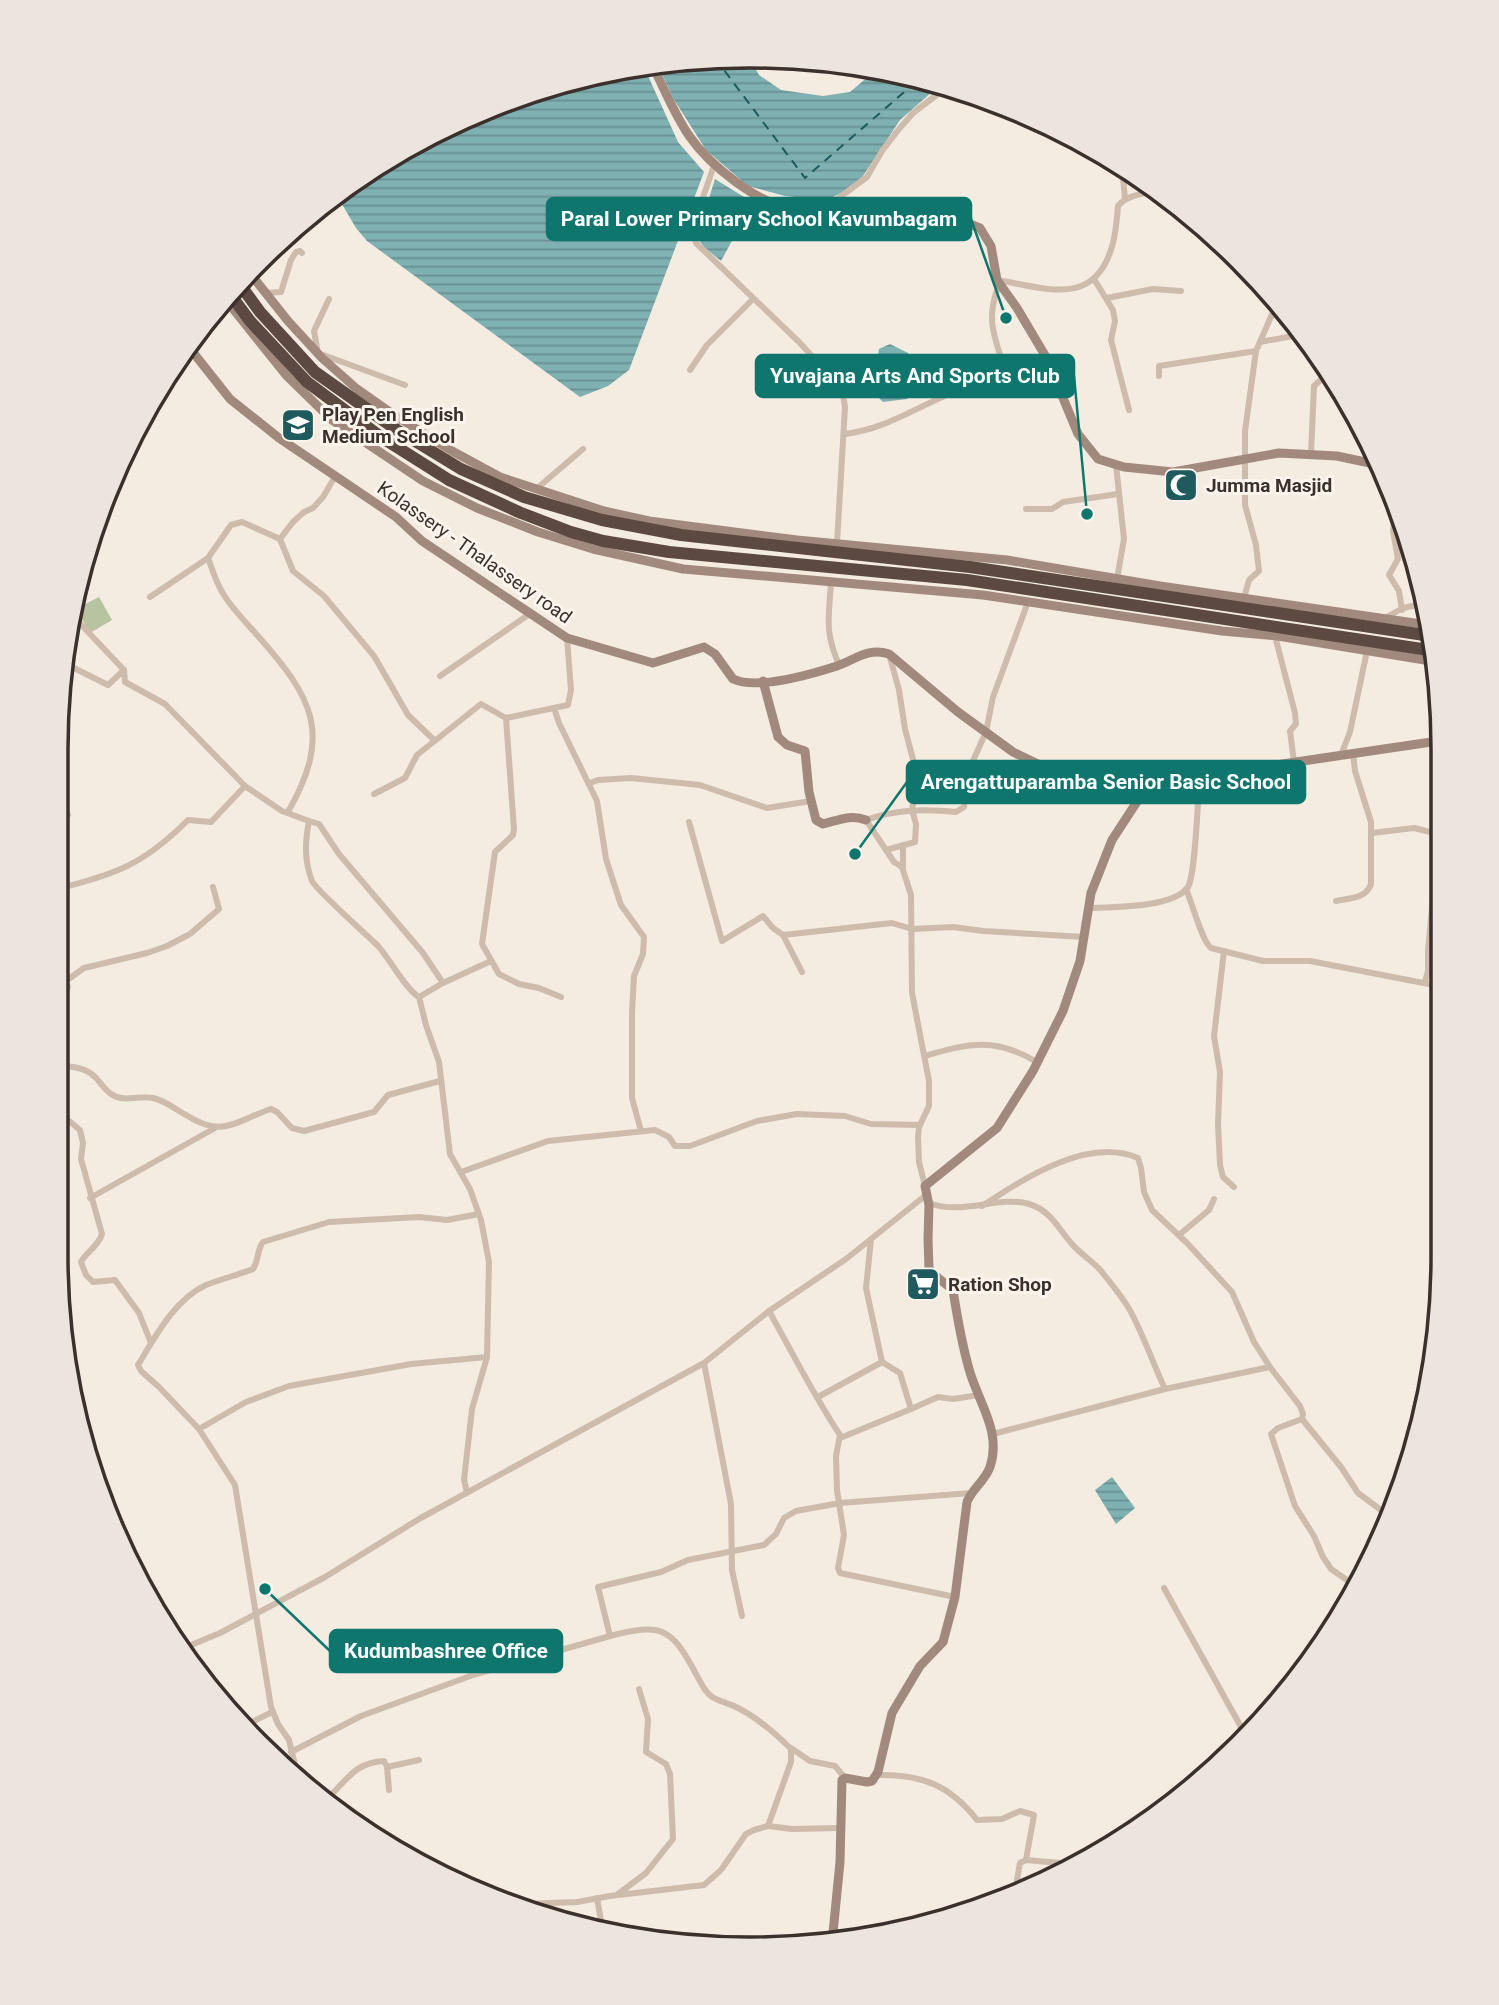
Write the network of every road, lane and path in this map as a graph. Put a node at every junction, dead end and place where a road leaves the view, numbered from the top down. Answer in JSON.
{"nodes":[{"id":1,"x":657,"y":75,"type":"edge"},
{"id":2,"x":937,"y":94,"type":"edge"},
{"id":3,"x":714,"y":165,"type":"junction"},
{"id":4,"x":1123,"y":180,"type":"edge"},
{"id":5,"x":1143,"y":194,"type":"edge"},
{"id":6,"x":1125,"y":199,"type":"junction"},
{"id":7,"x":824,"y":209,"type":"junction"},
{"id":8,"x":302,"y":253,"type":"dead end"},
{"id":9,"x":1094,"y":279,"type":"junction"},
{"id":10,"x":256,"y":281,"type":"edge"},
{"id":11,"x":998,"y":282,"type":"junction"},
{"id":12,"x":1181,"y":291,"type":"dead end"},
{"id":13,"x":245,"y":292,"type":"edge"},
{"id":14,"x":265,"y":293,"type":"junction"},
{"id":15,"x":330,"y":299,"type":"dead end"},
{"id":16,"x":753,"y":299,"type":"junction"},
{"id":17,"x":1107,"y":299,"type":"junction"},
{"id":18,"x":236,"y":302,"type":"edge"},
{"id":19,"x":232,"y":307,"type":"edge"},
{"id":20,"x":1273,"y":313,"type":"edge"},
{"id":21,"x":1291,"y":336,"type":"edge"},
{"id":22,"x":1260,"y":342,"type":"junction"},
{"id":23,"x":1256,"y":351,"type":"junction"},
{"id":24,"x":318,"y":353,"type":"junction"},
{"id":25,"x":195,"y":355,"type":"edge"},
{"id":26,"x":690,"y":370,"type":"dead end"},
{"id":27,"x":1159,"y":376,"type":"dead end"},
{"id":28,"x":1321,"y":379,"type":"edge"},
{"id":29,"x":405,"y":385,"type":"dead end"},
{"id":30,"x":1129,"y":410,"type":"dead end"},
{"id":31,"x":844,"y":434,"type":"junction"},
{"id":32,"x":583,"y":449,"type":"dead end"},
{"id":33,"x":1311,"y":454,"type":"junction"},
{"id":34,"x":1244,"y":459,"type":"junction"},
{"id":35,"x":1367,"y":462,"type":"edge"},
{"id":36,"x":1116,"y":465,"type":"junction"},
{"id":37,"x":336,"y":475,"type":"junction"},
{"id":38,"x":535,"y":490,"type":"junction"},
{"id":39,"x":1118,"y":494,"type":"junction"},
{"id":40,"x":1026,"y":509,"type":"dead end"},
{"id":41,"x":1393,"y":527,"type":"edge"},
{"id":42,"x":280,"y":539,"type":"junction"},
{"id":43,"x":837,"y":543,"type":"junction"},
{"id":44,"x":208,"y":558,"type":"junction"},
{"id":45,"x":1117,"y":579,"type":"junction"},
{"id":46,"x":831,"y":582,"type":"junction"},
{"id":47,"x":150,"y":597,"type":"dead end"},
{"id":48,"x":1244,"y":598,"type":"junction"},
{"id":49,"x":1028,"y":602,"type":"junction"},
{"id":50,"x":1415,"y":606,"type":"edge"},
{"id":51,"x":1402,"y":610,"type":"junction"},
{"id":52,"x":531,"y":613,"type":"junction"},
{"id":53,"x":1385,"y":618,"type":"junction"},
{"id":54,"x":80,"y":623,"type":"edge"},
{"id":55,"x":1419,"y":624,"type":"edge"},
{"id":56,"x":1421,"y":634,"type":"edge"},
{"id":57,"x":1275,"y":636,"type":"junction"},
{"id":58,"x":567,"y":638,"type":"junction"},
{"id":59,"x":1423,"y":649,"type":"edge"},
{"id":60,"x":1367,"y":651,"type":"junction"},
{"id":61,"x":889,"y":654,"type":"junction"},
{"id":62,"x":1425,"y":660,"type":"edge"},
{"id":63,"x":839,"y":665,"type":"junction"},
{"id":64,"x":73,"y":668,"type":"edge"},
{"id":65,"x":124,"y":670,"type":"junction"},
{"id":66,"x":440,"y":676,"type":"dead end"},
{"id":67,"x":763,"y":681,"type":"junction"},
{"id":68,"x":555,"y":708,"type":"junction"},
{"id":69,"x":506,"y":718,"type":"junction"},
{"id":70,"x":986,"y":732,"type":"junction"},
{"id":71,"x":434,"y":740,"type":"junction"},
{"id":72,"x":1431,"y":742,"type":"edge"},
{"id":73,"x":1353,"y":753,"type":"junction"},
{"id":74,"x":1341,"y":755,"type":"junction"},
{"id":75,"x":1294,"y":762,"type":"junction"},
{"id":76,"x":1200,"y":779,"type":"junction"},
{"id":77,"x":590,"y":783,"type":"junction"},
{"id":78,"x":245,"y":786,"type":"junction"},
{"id":79,"x":1142,"y":793,"type":"junction"},
{"id":80,"x":374,"y":794,"type":"dead end"},
{"id":81,"x":811,"y":801,"type":"junction"},
{"id":82,"x":912,"y":810,"type":"junction"},
{"id":83,"x":288,"y":812,"type":"junction"},
{"id":84,"x":866,"y":820,"type":"junction"},
{"id":85,"x":309,"y":821,"type":"junction"},
{"id":86,"x":689,"y":822,"type":"dead end"},
{"id":87,"x":1431,"y":832,"type":"edge"},
{"id":88,"x":1372,"y":833,"type":"junction"},
{"id":89,"x":903,"y":846,"type":"junction"},
{"id":90,"x":886,"y":850,"type":"junction"},
{"id":91,"x":903,"y":869,"type":"junction"},
{"id":92,"x":68,"y":886,"type":"edge"},
{"id":93,"x":213,"y":887,"type":"dead end"},
{"id":94,"x":1186,"y":889,"type":"junction"},
{"id":95,"x":1336,"y":901,"type":"dead end"},
{"id":96,"x":1089,"y":908,"type":"junction"},
{"id":97,"x":1431,"y":919,"type":"edge"},
{"id":98,"x":912,"y":929,"type":"junction"},
{"id":99,"x":783,"y":935,"type":"junction"},
{"id":100,"x":1084,"y":937,"type":"junction"},
{"id":101,"x":1224,"y":951,"type":"junction"},
{"id":102,"x":491,"y":961,"type":"junction"},
{"id":103,"x":802,"y":972,"type":"dead end"},
{"id":104,"x":68,"y":978,"type":"edge"},
{"id":105,"x":1425,"y":982,"type":"junction"},
{"id":106,"x":443,"y":983,"type":"junction"},
{"id":107,"x":1431,"y":984,"type":"edge"},
{"id":108,"x":419,"y":997,"type":"junction"},
{"id":109,"x":561,"y":997,"type":"dead end"},
{"id":110,"x":925,"y":1056,"type":"junction"},
{"id":111,"x":1037,"y":1062,"type":"junction"},
{"id":112,"x":68,"y":1067,"type":"edge"},
{"id":113,"x":440,"y":1081,"type":"junction"},
{"id":114,"x":68,"y":1120,"type":"edge"},
{"id":115,"x":920,"y":1125,"type":"junction"},
{"id":116,"x":215,"y":1128,"type":"junction"},
{"id":117,"x":641,"y":1131,"type":"junction"},
{"id":118,"x":461,"y":1172,"type":"junction"},
{"id":119,"x":1234,"y":1187,"type":"dead end"},
{"id":120,"x":927,"y":1195,"type":"junction"},
{"id":121,"x":90,"y":1198,"type":"junction"},
{"id":122,"x":1214,"y":1199,"type":"dead end"},
{"id":123,"x":982,"y":1206,"type":"junction"},
{"id":124,"x":479,"y":1214,"type":"junction"},
{"id":125,"x":1179,"y":1235,"type":"junction"},
{"id":126,"x":871,"y":1239,"type":"junction"},
{"id":127,"x":769,"y":1311,"type":"junction"},
{"id":128,"x":152,"y":1343,"type":"junction"},
{"id":129,"x":486,"y":1357,"type":"junction"},
{"id":130,"x":882,"y":1362,"type":"junction"},
{"id":131,"x":704,"y":1363,"type":"junction"},
{"id":132,"x":1270,"y":1367,"type":"junction"},
{"id":133,"x":1165,"y":1390,"type":"junction"},
{"id":134,"x":979,"y":1395,"type":"junction"},
{"id":135,"x":818,"y":1397,"type":"junction"},
{"id":136,"x":911,"y":1409,"type":"junction"},
{"id":137,"x":1302,"y":1419,"type":"junction"},
{"id":138,"x":199,"y":1429,"type":"junction"},
{"id":139,"x":993,"y":1434,"type":"junction"},
{"id":140,"x":840,"y":1438,"type":"junction"},
{"id":141,"x":467,"y":1492,"type":"junction"},
{"id":142,"x":971,"y":1493,"type":"junction"},
{"id":143,"x":840,"y":1503,"type":"junction"},
{"id":144,"x":1381,"y":1510,"type":"edge"},
{"id":145,"x":733,"y":1551,"type":"junction"},
{"id":146,"x":1347,"y":1580,"type":"edge"},
{"id":147,"x":1164,"y":1588,"type":"dead end"},
{"id":148,"x":956,"y":1597,"type":"junction"},
{"id":149,"x":257,"y":1613,"type":"junction"},
{"id":150,"x":742,"y":1616,"type":"dead end"},
{"id":151,"x":610,"y":1636,"type":"junction"},
{"id":152,"x":191,"y":1645,"type":"edge"},
{"id":153,"x":639,"y":1689,"type":"dead end"},
{"id":154,"x":272,"y":1712,"type":"junction"},
{"id":155,"x":253,"y":1722,"type":"edge"},
{"id":156,"x":1241,"y":1727,"type":"edge"},
{"id":157,"x":789,"y":1746,"type":"junction"},
{"id":158,"x":291,"y":1752,"type":"junction"},
{"id":159,"x":419,"y":1760,"type":"dead end"},
{"id":160,"x":294,"y":1762,"type":"edge"},
{"id":161,"x":387,"y":1767,"type":"junction"},
{"id":162,"x":877,"y":1775,"type":"junction"},
{"id":163,"x":845,"y":1778,"type":"junction"},
{"id":164,"x":389,"y":1790,"type":"dead end"},
{"id":165,"x":333,"y":1794,"type":"edge"},
{"id":166,"x":768,"y":1826,"type":"junction"},
{"id":167,"x":841,"y":1828,"type":"junction"},
{"id":168,"x":1026,"y":1860,"type":"junction"},
{"id":169,"x":1057,"y":1863,"type":"edge"},
{"id":170,"x":1018,"y":1881,"type":"edge"},
{"id":171,"x":617,"y":1895,"type":"junction"},
{"id":172,"x":597,"y":1898,"type":"junction"},
{"id":173,"x":541,"y":1904,"type":"edge"},
{"id":174,"x":601,"y":1920,"type":"edge"},
{"id":175,"x":833,"y":1931,"type":"edge"}],
"edges":[{"from":1,"to":3,"type":"main road"},
{"from":2,"to":7,"type":"street"},
{"from":3,"to":7,"type":"main road"},
{"from":3,"to":16,"type":"street"},
{"from":4,"to":6,"type":"street"},
{"from":5,"to":6,"type":"street"},
{"from":6,"to":9,"type":"street"},
{"from":7,"to":11,"type":"main road"},
{"from":8,"to":14,"type":"street"},
{"from":9,"to":11,"type":"street"},
{"from":9,"to":17,"type":"street"},
{"from":10,"to":14,"type":"main road"},
{"from":11,"to":31,"type":"street"},
{"from":11,"to":36,"type":"main road"},
{"from":12,"to":17,"type":"street"},
{"from":13,"to":56,"type":"highway"},
{"from":14,"to":24,"type":"main road"},
{"from":15,"to":24,"type":"street"},
{"from":16,"to":26,"type":"street"},
{"from":16,"to":31,"type":"street"},
{"from":17,"to":30,"type":"street"},
{"from":18,"to":59,"type":"highway"},
{"from":19,"to":46,"type":"main road"},
{"from":20,"to":22,"type":"street"},
{"from":21,"to":22,"type":"street"},
{"from":22,"to":23,"type":"street"},
{"from":23,"to":27,"type":"street"},
{"from":23,"to":34,"type":"street"},
{"from":24,"to":29,"type":"street"},
{"from":24,"to":38,"type":"main road"},
{"from":25,"to":37,"type":"main road","name":"Kolassery - Thalassery road"},
{"from":28,"to":33,"type":"street"},
{"from":31,"to":43,"type":"street"},
{"from":32,"to":38,"type":"street"},
{"from":33,"to":34,"type":"main road"},
{"from":33,"to":35,"type":"main road"},
{"from":34,"to":36,"type":"main road"},
{"from":34,"to":48,"type":"street"},
{"from":36,"to":39,"type":"street"},
{"from":37,"to":42,"type":"street"},
{"from":37,"to":52,"type":"main road","name":"Kolassery - Thalassery road"},
{"from":38,"to":43,"type":"main road"},
{"from":39,"to":40,"type":"street"},
{"from":39,"to":45,"type":"street"},
{"from":41,"to":51,"type":"street"},
{"from":42,"to":44,"type":"street"},
{"from":42,"to":71,"type":"street"},
{"from":43,"to":45,"type":"main road"},
{"from":44,"to":47,"type":"street"},
{"from":44,"to":83,"type":"street"},
{"from":45,"to":48,"type":"main road"},
{"from":46,"to":49,"type":"main road"},
{"from":46,"to":63,"type":"street"},
{"from":48,"to":53,"type":"main road"},
{"from":49,"to":57,"type":"main road"},
{"from":49,"to":70,"type":"street"},
{"from":50,"to":51,"type":"street"},
{"from":51,"to":53,"type":"street"},
{"from":52,"to":58,"type":"main road","name":"Kolassery - Thalassery road"},
{"from":52,"to":66,"type":"street"},
{"from":53,"to":55,"type":"main road"},
{"from":54,"to":65,"type":"street"},
{"from":57,"to":60,"type":"main road"},
{"from":57,"to":75,"type":"street"},
{"from":58,"to":67,"type":"main road","name":"Kolassery - Thalassery road"},
{"from":58,"to":68,"type":"street"},
{"from":60,"to":62,"type":"main road"},
{"from":60,"to":74,"type":"street"},
{"from":61,"to":63,"type":"main road","name":"Kolassery - Thalassery road"},
{"from":61,"to":70,"type":"main road"},
{"from":61,"to":82,"type":"street"},
{"from":63,"to":67,"type":"main road","name":"Kolassery - Thalassery road"},
{"from":64,"to":65,"type":"street"},
{"from":65,"to":78,"type":"street"},
{"from":67,"to":81,"type":"main road"},
{"from":68,"to":69,"type":"street"},
{"from":68,"to":77,"type":"street"},
{"from":69,"to":71,"type":"street"},
{"from":69,"to":102,"type":"street"},
{"from":70,"to":79,"type":"main road"},
{"from":70,"to":82,"type":"street"},
{"from":71,"to":80,"type":"street"},
{"from":72,"to":73,"type":"main road"},
{"from":73,"to":74,"type":"main road"},
{"from":73,"to":88,"type":"street"},
{"from":74,"to":75,"type":"main road"},
{"from":75,"to":76,"type":"main road"},
{"from":76,"to":79,"type":"main road"},
{"from":76,"to":94,"type":"street"},
{"from":77,"to":81,"type":"street"},
{"from":77,"to":117,"type":"street"},
{"from":78,"to":83,"type":"street"},
{"from":78,"to":92,"type":"street"},
{"from":79,"to":96,"type":"main road"},
{"from":81,"to":84,"type":"main road"},
{"from":82,"to":84,"type":"street"},
{"from":82,"to":89,"type":"street"},
{"from":83,"to":85,"type":"street"},
{"from":84,"to":90,"type":"street"},
{"from":85,"to":106,"type":"street"},
{"from":85,"to":108,"type":"street"},
{"from":86,"to":99,"type":"street"},
{"from":87,"to":88,"type":"street"},
{"from":88,"to":95,"type":"street"},
{"from":89,"to":90,"type":"street"},
{"from":89,"to":91,"type":"street"},
{"from":90,"to":91,"type":"street"},
{"from":91,"to":98,"type":"street"},
{"from":93,"to":104,"type":"street"},
{"from":94,"to":96,"type":"street"},
{"from":94,"to":101,"type":"street"},
{"from":96,"to":100,"type":"main road"},
{"from":97,"to":105,"type":"street"},
{"from":98,"to":99,"type":"street"},
{"from":98,"to":100,"type":"street"},
{"from":98,"to":110,"type":"street"},
{"from":99,"to":103,"type":"street"},
{"from":100,"to":111,"type":"main road"},
{"from":101,"to":105,"type":"street"},
{"from":101,"to":119,"type":"street"},
{"from":102,"to":106,"type":"street"},
{"from":102,"to":109,"type":"street"},
{"from":105,"to":107,"type":"street"},
{"from":106,"to":108,"type":"street"},
{"from":108,"to":113,"type":"street"},
{"from":110,"to":111,"type":"street"},
{"from":110,"to":115,"type":"street"},
{"from":111,"to":120,"type":"main road"},
{"from":112,"to":116,"type":"street"},
{"from":113,"to":116,"type":"street"},
{"from":113,"to":118,"type":"street"},
{"from":114,"to":121,"type":"street"},
{"from":115,"to":117,"type":"street"},
{"from":115,"to":120,"type":"street"},
{"from":116,"to":121,"type":"street"},
{"from":117,"to":118,"type":"street"},
{"from":118,"to":124,"type":"street"},
{"from":120,"to":123,"type":"street"},
{"from":120,"to":126,"type":"street"},
{"from":120,"to":134,"type":"main road"},
{"from":121,"to":128,"type":"street"},
{"from":122,"to":125,"type":"street"},
{"from":123,"to":125,"type":"street"},
{"from":123,"to":133,"type":"street"},
{"from":124,"to":128,"type":"street"},
{"from":124,"to":129,"type":"street"},
{"from":125,"to":132,"type":"street"},
{"from":126,"to":127,"type":"street"},
{"from":126,"to":130,"type":"street"},
{"from":127,"to":131,"type":"street"},
{"from":127,"to":135,"type":"street"},
{"from":128,"to":138,"type":"street"},
{"from":129,"to":138,"type":"street"},
{"from":129,"to":141,"type":"street"},
{"from":130,"to":135,"type":"street"},
{"from":130,"to":136,"type":"street"},
{"from":131,"to":141,"type":"street"},
{"from":131,"to":145,"type":"street"},
{"from":132,"to":133,"type":"street"},
{"from":132,"to":137,"type":"street"},
{"from":133,"to":139,"type":"street"},
{"from":134,"to":136,"type":"street"},
{"from":134,"to":139,"type":"main road"},
{"from":135,"to":140,"type":"street"},
{"from":136,"to":140,"type":"street"},
{"from":137,"to":144,"type":"street"},
{"from":137,"to":146,"type":"street"},
{"from":138,"to":149,"type":"street"},
{"from":139,"to":142,"type":"main road"},
{"from":140,"to":143,"type":"street"},
{"from":141,"to":149,"type":"street"},
{"from":142,"to":143,"type":"street"},
{"from":142,"to":148,"type":"main road"},
{"from":143,"to":145,"type":"street"},
{"from":143,"to":148,"type":"street"},
{"from":145,"to":150,"type":"street"},
{"from":145,"to":151,"type":"street"},
{"from":147,"to":156,"type":"street"},
{"from":148,"to":162,"type":"main road"},
{"from":149,"to":152,"type":"street"},
{"from":149,"to":154,"type":"street"},
{"from":151,"to":157,"type":"street"},
{"from":151,"to":158,"type":"street"},
{"from":153,"to":171,"type":"street"},
{"from":154,"to":155,"type":"street"},
{"from":154,"to":158,"type":"street"},
{"from":157,"to":163,"type":"street"},
{"from":157,"to":166,"type":"street"},
{"from":158,"to":160,"type":"street"},
{"from":159,"to":161,"type":"street"},
{"from":161,"to":164,"type":"street"},
{"from":161,"to":165,"type":"street"},
{"from":162,"to":163,"type":"main road"},
{"from":162,"to":168,"type":"street"},
{"from":163,"to":167,"type":"main road"},
{"from":166,"to":167,"type":"street"},
{"from":166,"to":171,"type":"street"},
{"from":167,"to":175,"type":"main road"},
{"from":168,"to":169,"type":"street"},
{"from":168,"to":170,"type":"street"},
{"from":171,"to":172,"type":"street"},
{"from":172,"to":173,"type":"street"},
{"from":172,"to":174,"type":"street"}]}
